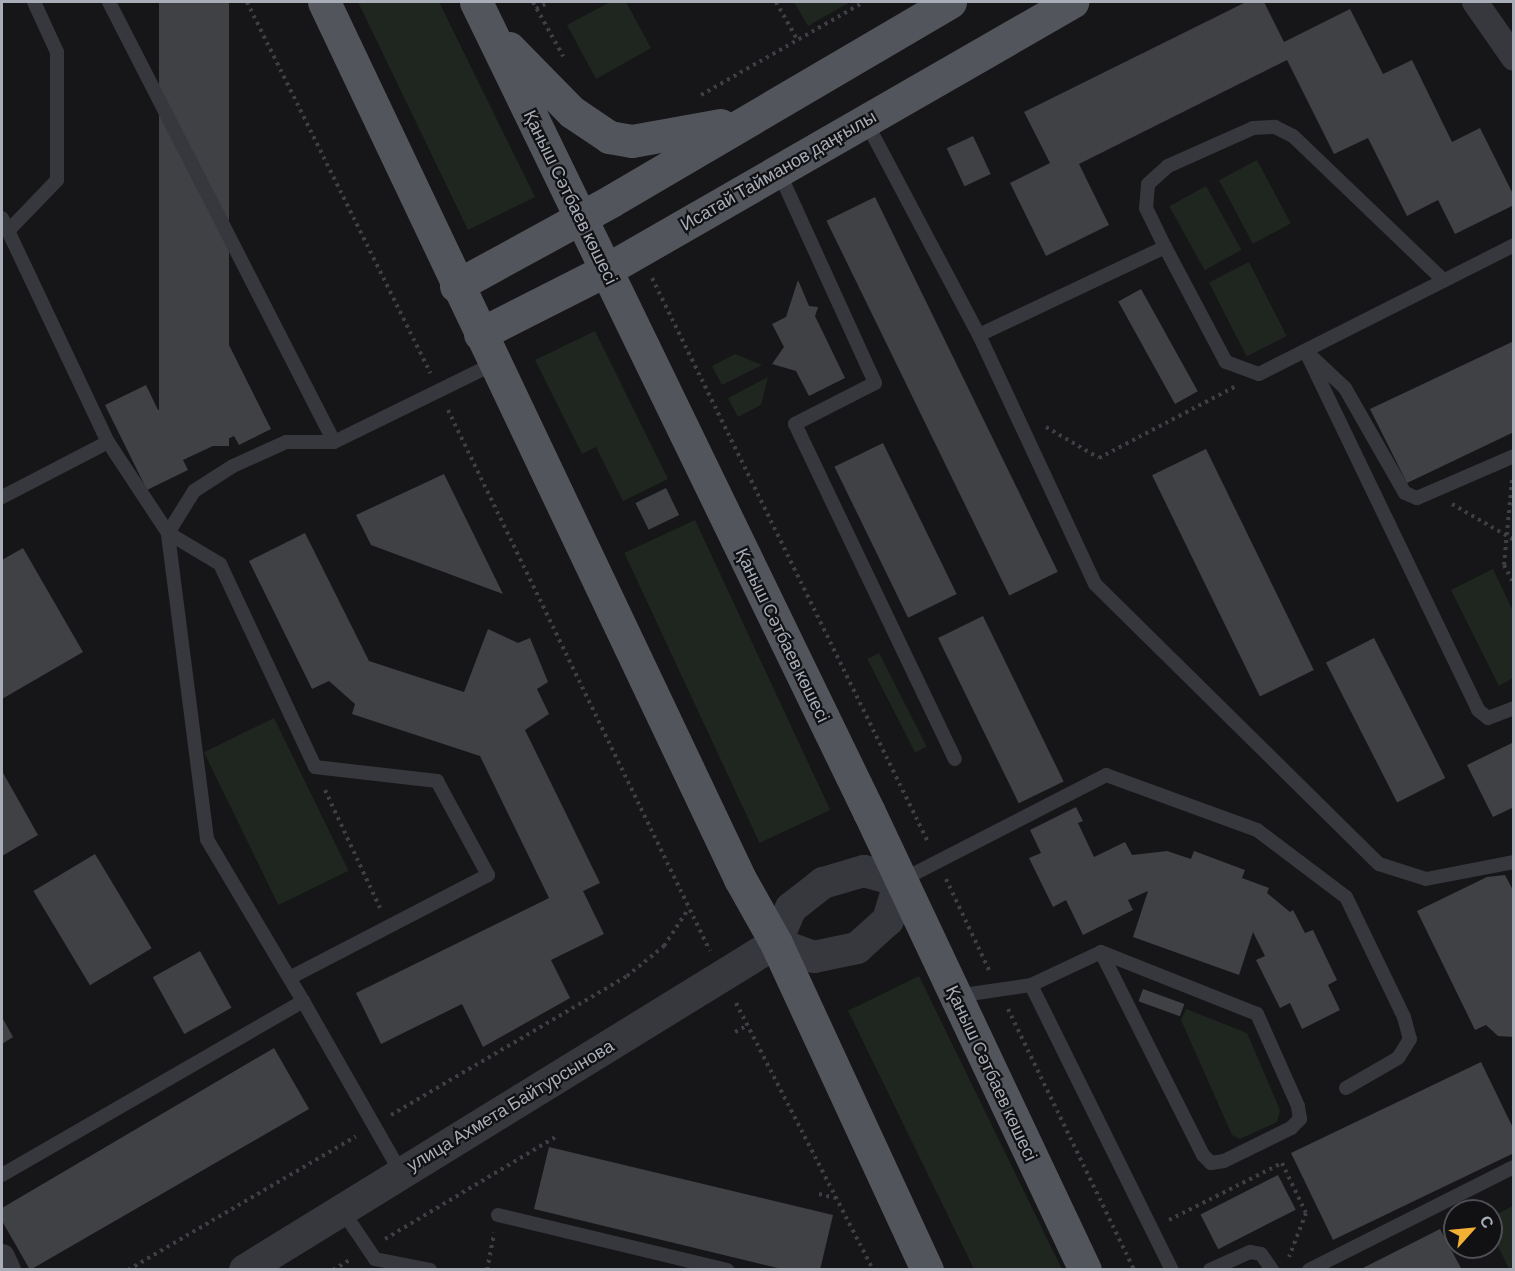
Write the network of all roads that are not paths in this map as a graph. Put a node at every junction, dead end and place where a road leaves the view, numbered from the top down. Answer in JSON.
{"nodes":[{"id":1,"x":34,"y":2,"type":"edge"},
{"id":2,"x":109,"y":2,"type":"edge"},
{"id":3,"x":324,"y":2,"type":"edge"},
{"id":4,"x":950,"y":2,"type":"edge"},
{"id":5,"x":1072,"y":2,"type":"edge"},
{"id":6,"x":1476,"y":2,"type":"edge"},
{"id":7,"x":482,"y":14,"type":"edge"},
{"id":8,"x":1514,"y":58,"type":"edge"},
{"id":9,"x":865,"y":120,"type":"junction"},
{"id":10,"x":743,"y":121,"type":"junction"},
{"id":11,"x":778,"y":170,"type":"junction"},
{"id":12,"x":2,"y":218,"type":"edge"},
{"id":13,"x":581,"y":218,"type":"junction"},
{"id":14,"x":8,"y":231,"type":"junction"},
{"id":15,"x":1514,"y":245,"type":"edge"},
{"id":16,"x":1165,"y":247,"type":"junction"},
{"id":17,"x":606,"y":270,"type":"junction"},
{"id":18,"x":1444,"y":281,"type":"junction"},
{"id":19,"x":456,"y":286,"type":"junction"},
{"id":20,"x":480,"y":334,"type":"junction"},
{"id":21,"x":979,"y":335,"type":"junction"},
{"id":22,"x":1306,"y":351,"type":"junction"},
{"id":23,"x":493,"y":364,"type":"junction"},
{"id":24,"x":108,"y":442,"type":"junction"},
{"id":25,"x":334,"y":442,"type":"junction"},
{"id":26,"x":1514,"y":456,"type":"edge"},
{"id":27,"x":2,"y":497,"type":"edge"},
{"id":28,"x":168,"y":533,"type":"junction"},
{"id":29,"x":1514,"y":708,"type":"edge"},
{"id":30,"x":955,"y":759,"type":"dead end"},
{"id":31,"x":1514,"y":862,"type":"edge"},
{"id":32,"x":900,"y":881,"type":"junction"},
{"id":33,"x":776,"y":943,"type":"junction"},
{"id":34,"x":1101,"y":952,"type":"junction"},
{"id":35,"x":291,"y":977,"type":"junction"},
{"id":36,"x":1031,"y":985,"type":"junction"},
{"id":37,"x":955,"y":996,"type":"junction"},
{"id":38,"x":303,"y":1001,"type":"junction"},
{"id":39,"x":1346,"y":1088,"type":"dead end"},
{"id":40,"x":1514,"y":1167,"type":"edge"},
{"id":41,"x":400,"y":1171,"type":"junction"},
{"id":42,"x":2,"y":1175,"type":"edge"},
{"id":43,"x":342,"y":1210,"type":"junction"},
{"id":44,"x":498,"y":1215,"type":"road end"},
{"id":45,"x":2,"y":1257,"type":"edge"},
{"id":46,"x":921,"y":1267,"type":"edge"},
{"id":47,"x":8,"y":1269,"type":"edge"},
{"id":48,"x":246,"y":1269,"type":"edge"},
{"id":49,"x":430,"y":1269,"type":"edge"},
{"id":50,"x":727,"y":1269,"type":"edge"},
{"id":51,"x":1085,"y":1269,"type":"edge"},
{"id":52,"x":1172,"y":1269,"type":"edge"},
{"id":53,"x":1210,"y":1269,"type":"edge"},
{"id":54,"x":1272,"y":1269,"type":"edge"},
{"id":55,"x":1308,"y":1269,"type":"edge"}],
"edges":[{"from":1,"to":14,"type":"lane"},
{"from":2,"to":25,"type":"lane"},
{"from":3,"to":19,"type":"main road"},
{"from":4,"to":10,"type":"main road"},
{"from":5,"to":9,"type":"main road","name":"Исатай Тайманов даңғылы"},
{"from":6,"to":8,"type":"street"},
{"from":7,"to":10,"type":"main road"},
{"from":7,"to":13,"type":"main road","name":"Қаныш Сәтбаев көшесі"},
{"from":9,"to":11,"type":"main road","name":"Исатай Тайманов даңғылы"},
{"from":9,"to":21,"type":"lane"},
{"from":10,"to":13,"type":"main road"},
{"from":11,"to":17,"type":"main road","name":"Исатай Тайманов даңғылы"},
{"from":11,"to":30,"type":"lane"},
{"from":12,"to":14,"type":"lane"},
{"from":13,"to":17,"type":"main road","name":"Қаныш Сәтбаев көшесі"},
{"from":13,"to":19,"type":"main road"},
{"from":14,"to":24,"type":"lane"},
{"from":15,"to":18,"type":"lane"},
{"from":16,"to":18,"type":"lane"},
{"from":16,"to":21,"type":"lane"},
{"from":16,"to":22,"type":"lane"},
{"from":17,"to":20,"type":"main road","name":"Исатай Тайманов даңғылы"},
{"from":17,"to":32,"type":"main road","name":"Қаныш Сәтбаев көшесі"},
{"from":18,"to":22,"type":"lane"},
{"from":19,"to":20,"type":"main road"},
{"from":20,"to":23,"type":"main road"},
{"from":21,"to":31,"type":"lane"},
{"from":22,"to":26,"type":"lane"},
{"from":22,"to":29,"type":"lane"},
{"from":23,"to":25,"type":"lane"},
{"from":23,"to":33,"type":"main road"},
{"from":24,"to":27,"type":"lane"},
{"from":24,"to":28,"type":"lane"},
{"from":25,"to":28,"type":"lane"},
{"from":28,"to":35,"type":"lane"},
{"from":28,"to":35,"type":"lane"},
{"from":32,"to":33,"type":"street"},
{"from":32,"to":33,"type":"street"},
{"from":32,"to":37,"type":"main road","name":"Қаныш Сәтбаев көшесі"},
{"from":32,"to":39,"type":"lane"},
{"from":33,"to":41,"type":"street","name":"улица Ахмета Байтурсынова"},
{"from":33,"to":46,"type":"main road"},
{"from":34,"to":34,"type":"lane"},
{"from":34,"to":36,"type":"lane"},
{"from":35,"to":38,"type":"lane"},
{"from":36,"to":37,"type":"lane"},
{"from":36,"to":52,"type":"lane"},
{"from":37,"to":51,"type":"main road","name":"Қаныш Сәтбаев көшесі"},
{"from":38,"to":41,"type":"lane"},
{"from":38,"to":42,"type":"lane"},
{"from":40,"to":55,"type":"lane"},
{"from":41,"to":43,"type":"street","name":"улица Ахмета Байтурсынова"},
{"from":43,"to":48,"type":"street","name":"улица Ахмета Байтурсынова"},
{"from":43,"to":49,"type":"lane"},
{"from":44,"to":50,"type":"lane"},
{"from":45,"to":47,"type":"street"},
{"from":53,"to":54,"type":"lane"}]}
